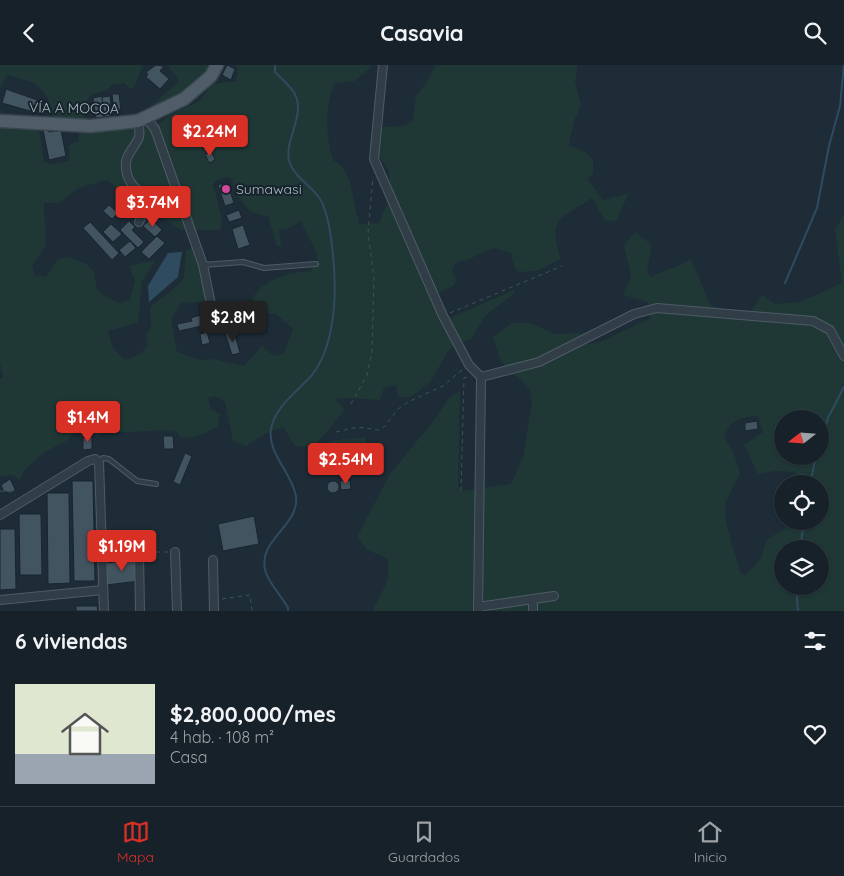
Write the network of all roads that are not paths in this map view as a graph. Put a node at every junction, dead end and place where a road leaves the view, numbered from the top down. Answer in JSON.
{"nodes":[{"id":1,"x":218,"y":65,"type":"edge"},
{"id":2,"x":383,"y":65,"type":"edge"},
{"id":3,"x":142,"y":120,"type":"junction"},
{"id":4,"x":0,"y":121,"type":"edge"},
{"id":5,"x":139,"y":222,"type":"dead end"},
{"id":6,"x":316,"y":264,"type":"dead end"},
{"id":7,"x":203,"y":265,"type":"junction"},
{"id":8,"x":215,"y":324,"type":"road end"},
{"id":9,"x":844,"y":356,"type":"edge"},
{"id":10,"x":481,"y":377,"type":"junction"},
{"id":11,"x":99,"y":462,"type":"junction"},
{"id":12,"x":156,"y":484,"type":"dead end"},
{"id":13,"x":0,"y":515,"type":"edge"},
{"id":14,"x":175,"y":552,"type":"dead end"},
{"id":15,"x":139,"y":553,"type":"dead end"},
{"id":16,"x":213,"y":560,"type":"dead end"},
{"id":17,"x":103,"y":590,"type":"junction"},
{"id":18,"x":554,"y":595,"type":"dead end"},
{"id":19,"x":533,"y":599,"type":"junction"},
{"id":20,"x":0,"y":600,"type":"edge"},
{"id":21,"x":478,"y":609,"type":"edge"},
{"id":22,"x":104,"y":611,"type":"edge"},
{"id":23,"x":140,"y":611,"type":"edge"},
{"id":24,"x":177,"y":611,"type":"edge"},
{"id":25,"x":214,"y":611,"type":"edge"},
{"id":26,"x":533,"y":611,"type":"edge"}],
"edges":[{"from":1,"to":3,"type":"main road","name":"VÍA A MOCOA"},
{"from":2,"to":10,"type":"street"},
{"from":3,"to":4,"type":"main road","name":"VÍA A MOCOA"},
{"from":3,"to":5,"type":"street"},
{"from":3,"to":7,"type":"street"},
{"from":6,"to":7,"type":"lane"},
{"from":7,"to":8,"type":"street"},
{"from":9,"to":10,"type":"street"},
{"from":10,"to":21,"type":"street"},
{"from":11,"to":12,"type":"lane"},
{"from":11,"to":13,"type":"street"},
{"from":11,"to":17,"type":"street"},
{"from":14,"to":24,"type":"street"},
{"from":15,"to":23,"type":"street"},
{"from":16,"to":25,"type":"street"},
{"from":17,"to":20,"type":"street"},
{"from":17,"to":22,"type":"street"},
{"from":18,"to":19,"type":"street"},
{"from":19,"to":21,"type":"street"},
{"from":19,"to":26,"type":"street"}]}
